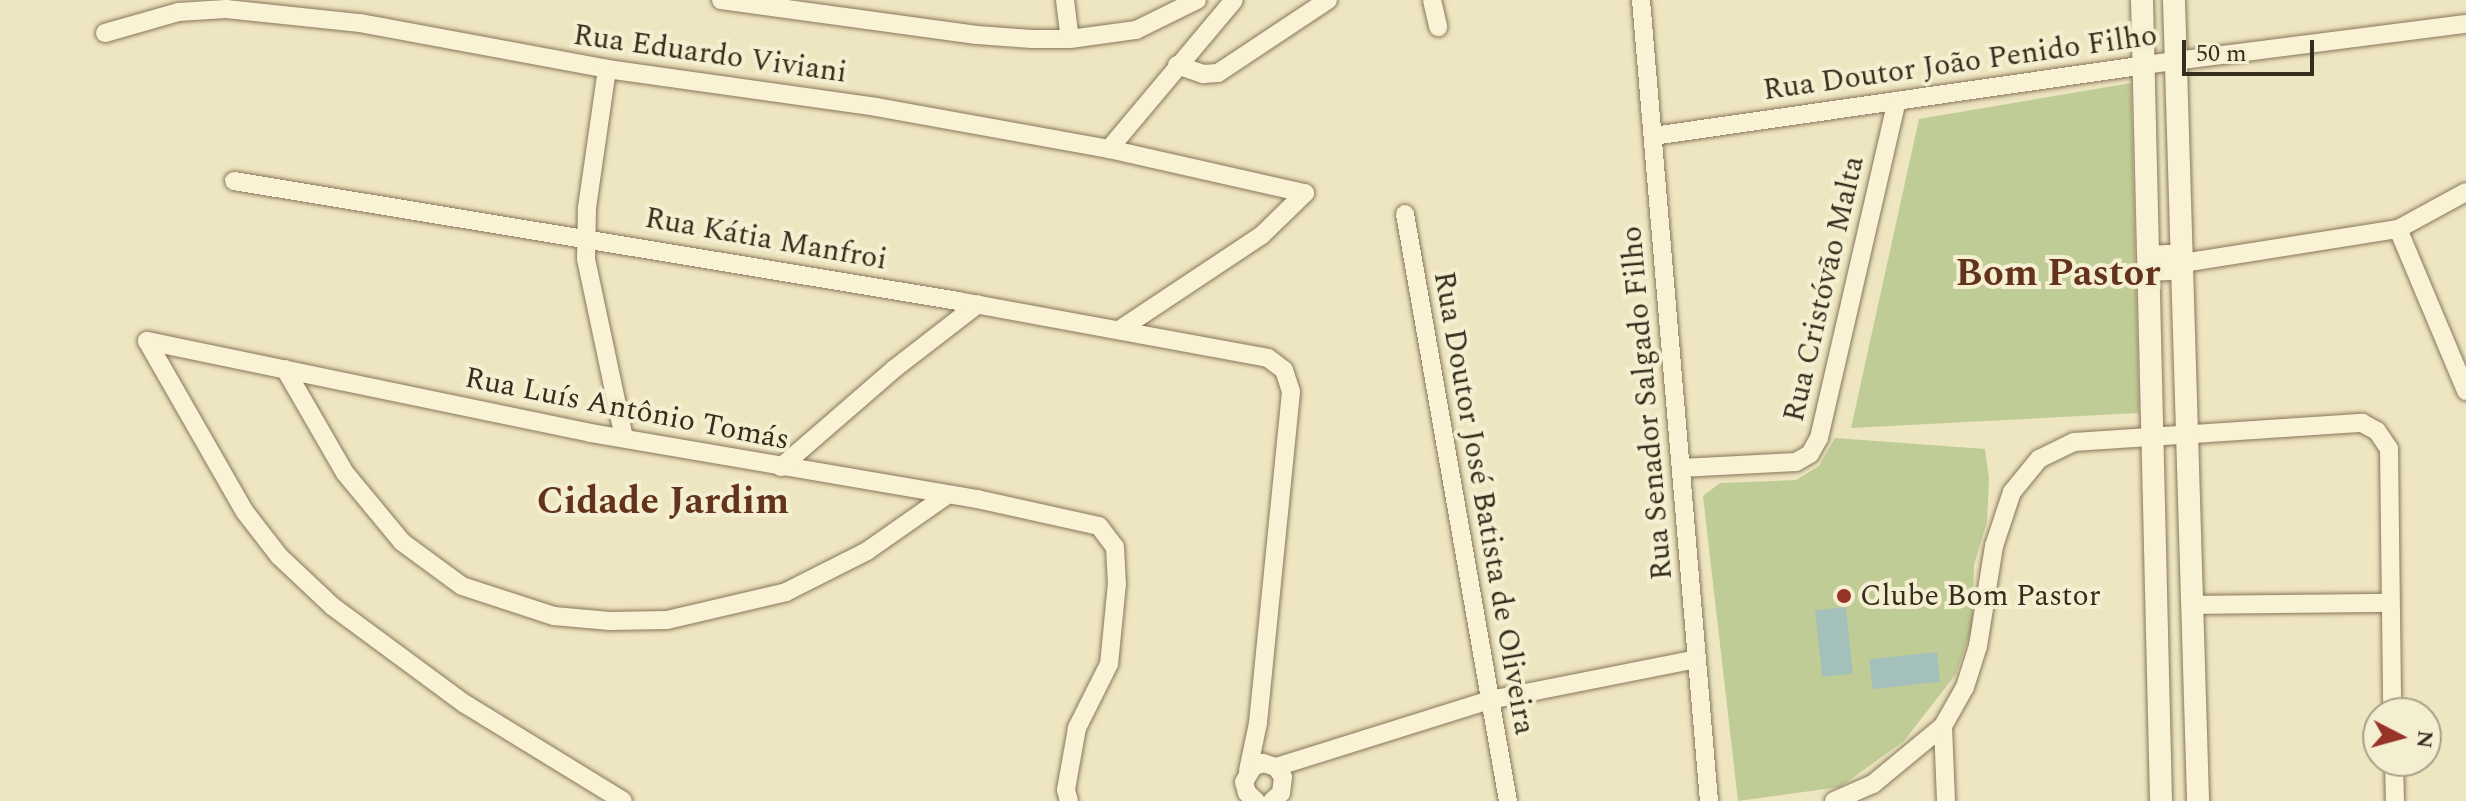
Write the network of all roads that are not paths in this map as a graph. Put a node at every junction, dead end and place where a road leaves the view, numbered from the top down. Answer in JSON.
{"nodes":[{"id":1,"x":721,"y":0,"type":"edge"},
{"id":2,"x":1065,"y":0,"type":"edge"},
{"id":3,"x":1197,"y":0,"type":"edge"},
{"id":4,"x":1234,"y":0,"type":"edge"},
{"id":5,"x":1328,"y":0,"type":"edge"},
{"id":6,"x":1432,"y":0,"type":"edge"},
{"id":7,"x":1641,"y":0,"type":"edge"},
{"id":8,"x":2142,"y":0,"type":"edge"},
{"id":9,"x":2174,"y":0,"type":"edge"},
{"id":10,"x":2466,"y":24,"type":"edge"},
{"id":11,"x":1438,"y":27,"type":"dead end"},
{"id":12,"x":105,"y":33,"type":"dead end"},
{"id":13,"x":1070,"y":39,"type":"junction"},
{"id":14,"x":2177,"y":60,"type":"junction"},
{"id":15,"x":1177,"y":65,"type":"junction"},
{"id":16,"x":2144,"y":65,"type":"junction"},
{"id":17,"x":607,"y":69,"type":"junction"},
{"id":18,"x":1897,"y":101,"type":"junction"},
{"id":19,"x":1653,"y":136,"type":"junction"},
{"id":20,"x":1109,"y":149,"type":"junction"},
{"id":21,"x":234,"y":181,"type":"dead end"},
{"id":22,"x":2466,"y":192,"type":"edge"},
{"id":23,"x":1405,"y":214,"type":"dead end"},
{"id":24,"x":2398,"y":229,"type":"junction"},
{"id":25,"x":586,"y":237,"type":"junction"},
{"id":26,"x":2183,"y":263,"type":"junction"},
{"id":27,"x":2150,"y":264,"type":"junction"},
{"id":28,"x":978,"y":304,"type":"junction"},
{"id":29,"x":1119,"y":330,"type":"junction"},
{"id":30,"x":285,"y":369,"type":"junction"},
{"id":31,"x":2466,"y":391,"type":"edge"},
{"id":32,"x":2188,"y":433,"type":"junction"},
{"id":33,"x":2154,"y":436,"type":"junction"},
{"id":34,"x":624,"y":438,"type":"junction"},
{"id":35,"x":781,"y":467,"type":"junction"},
{"id":36,"x":1681,"y":468,"type":"junction"},
{"id":37,"x":947,"y":495,"type":"junction"},
{"id":38,"x":2389,"y":603,"type":"junction"},
{"id":39,"x":2193,"y":605,"type":"junction"},
{"id":40,"x":1697,"y":659,"type":"junction"},
{"id":41,"x":2392,"y":697,"type":"edge"},
{"id":42,"x":1490,"y":700,"type":"junction"},
{"id":43,"x":1943,"y":726,"type":"junction"},
{"id":44,"x":2197,"y":738,"type":"junction"},
{"id":45,"x":2161,"y":739,"type":"junction"},
{"id":46,"x":1263,"y":767,"type":"junction"},
{"id":47,"x":2394,"y":777,"type":"edge"},
{"id":48,"x":1253,"y":800,"type":"edge"},
{"id":49,"x":1276,"y":800,"type":"edge"},
{"id":50,"x":623,"y":801,"type":"edge"},
{"id":51,"x":1069,"y":801,"type":"edge"},
{"id":52,"x":1508,"y":801,"type":"edge"},
{"id":53,"x":1709,"y":801,"type":"edge"},
{"id":54,"x":1834,"y":801,"type":"edge"},
{"id":55,"x":1946,"y":801,"type":"edge"},
{"id":56,"x":2161,"y":801,"type":"edge"},
{"id":57,"x":2198,"y":801,"type":"edge"},
{"id":58,"x":2395,"y":801,"type":"edge"}],
"edges":[{"from":1,"to":13,"type":"street"},
{"from":2,"to":13,"type":"street"},
{"from":3,"to":13,"type":"street"},
{"from":4,"to":15,"type":"street"},
{"from":5,"to":15,"type":"street"},
{"from":6,"to":11,"type":"street"},
{"from":7,"to":19,"type":"street","name":"Rua Senador Salgado Filho"},
{"from":8,"to":16,"type":"street"},
{"from":9,"to":14,"type":"street"},
{"from":10,"to":14,"type":"street","name":"Rua Doutor João Penido Filho"},
{"from":12,"to":17,"type":"street","name":"Rua Eduardo Viviani"},
{"from":14,"to":16,"type":"street","name":"Rua Doutor João Penido Filho"},
{"from":14,"to":26,"type":"street"},
{"from":15,"to":20,"type":"street"},
{"from":16,"to":18,"type":"street","name":"Rua Doutor João Penido Filho"},
{"from":16,"to":27,"type":"street"},
{"from":17,"to":20,"type":"street","name":"Rua Eduardo Viviani"},
{"from":17,"to":25,"type":"street"},
{"from":18,"to":19,"type":"street","name":"Rua Doutor João Penido Filho"},
{"from":18,"to":36,"type":"street","name":"Rua Cristóvão Malta"},
{"from":19,"to":36,"type":"street","name":"Rua Senador Salgado Filho"},
{"from":20,"to":29,"type":"street","name":"Rua Eduardo Viviani"},
{"from":21,"to":25,"type":"street","name":"Rua Kátia Manfroi"},
{"from":22,"to":24,"type":"street"},
{"from":23,"to":42,"type":"street","name":"Rua Doutor José Batista de Oliveira"},
{"from":24,"to":26,"type":"street"},
{"from":24,"to":31,"type":"street"},
{"from":25,"to":28,"type":"street","name":"Rua Kátia Manfroi"},
{"from":25,"to":34,"type":"street"},
{"from":26,"to":27,"type":"street"},
{"from":26,"to":32,"type":"street"},
{"from":27,"to":33,"type":"street"},
{"from":28,"to":29,"type":"street","name":"Rua Kátia Manfroi"},
{"from":28,"to":35,"type":"street"},
{"from":29,"to":46,"type":"street","name":"Rua Kátia Manfroi"},
{"from":30,"to":34,"type":"street","name":"Rua Luís Antônio Tomás"},
{"from":30,"to":37,"type":"street"},
{"from":30,"to":50,"type":"street","name":"Rua Luís Antônio Tomás"},
{"from":32,"to":33,"type":"street"},
{"from":32,"to":38,"type":"street"},
{"from":32,"to":39,"type":"street"},
{"from":33,"to":43,"type":"street"},
{"from":33,"to":45,"type":"street"},
{"from":34,"to":35,"type":"street","name":"Rua Luís Antônio Tomás"},
{"from":35,"to":37,"type":"street","name":"Rua Luís Antônio Tomás"},
{"from":36,"to":40,"type":"street","name":"Rua Senador Salgado Filho"},
{"from":37,"to":51,"type":"street","name":"Rua Luís Antônio Tomás"},
{"from":38,"to":39,"type":"street"},
{"from":38,"to":41,"type":"street"},
{"from":39,"to":44,"type":"street"},
{"from":40,"to":42,"type":"street"},
{"from":40,"to":53,"type":"street","name":"Rua Senador Salgado Filho"},
{"from":42,"to":46,"type":"street"},
{"from":42,"to":52,"type":"street","name":"Rua Doutor José Batista de Oliveira"},
{"from":43,"to":54,"type":"street"},
{"from":43,"to":55,"type":"street"},
{"from":44,"to":45,"type":"street"},
{"from":44,"to":57,"type":"street"},
{"from":45,"to":56,"type":"street"},
{"from":46,"to":48,"type":"street"},
{"from":46,"to":49,"type":"street"},
{"from":47,"to":58,"type":"street"}]}
